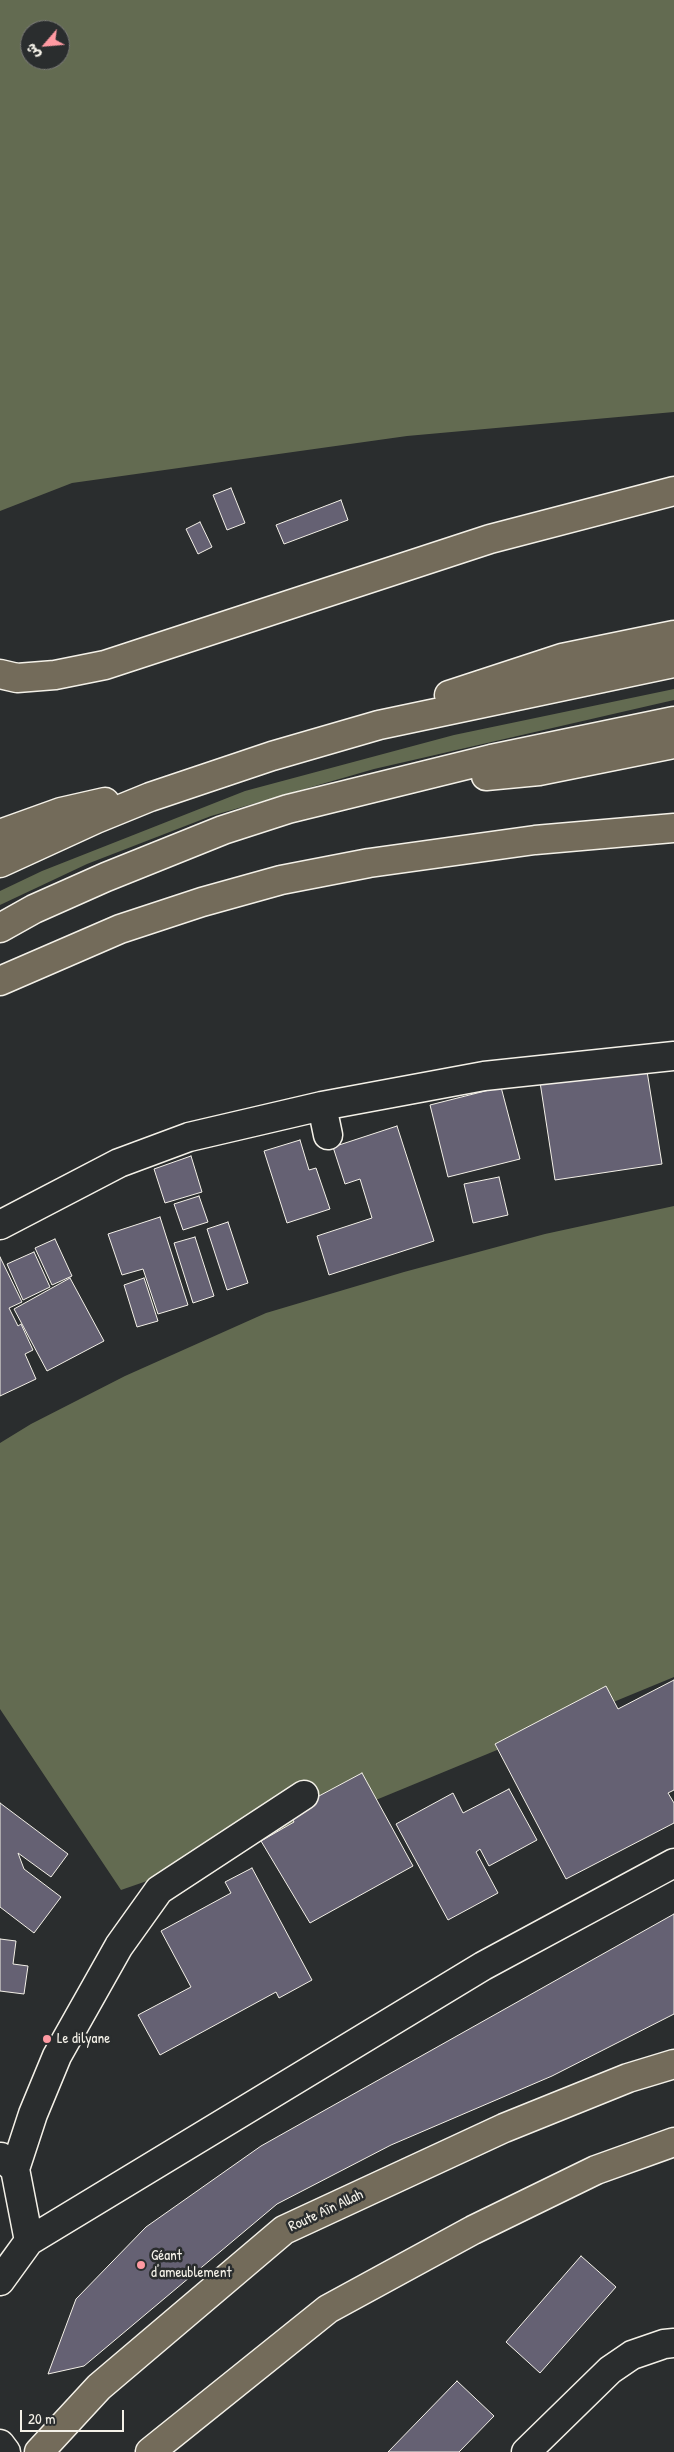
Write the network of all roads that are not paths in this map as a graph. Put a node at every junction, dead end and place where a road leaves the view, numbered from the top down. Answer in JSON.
{"nodes":[{"id":1,"x":674,"y":491,"type":"edge"},
{"id":2,"x":674,"y":635,"type":"edge"},
{"id":3,"x":674,"y":663,"type":"edge"},
{"id":4,"x":0,"y":674,"type":"edge"},
{"id":5,"x":674,"y":721,"type":"edge"},
{"id":6,"x":379,"y":725,"type":"junction"},
{"id":7,"x":674,"y":744,"type":"edge"},
{"id":8,"x":199,"y":780,"type":"junction"},
{"id":9,"x":397,"y":782,"type":"junction"},
{"id":10,"x":674,"y":828,"type":"edge"},
{"id":11,"x":0,"y":834,"type":"edge"},
{"id":12,"x":0,"y":863,"type":"edge"},
{"id":13,"x":0,"y":928,"type":"edge"},
{"id":14,"x":0,"y":980,"type":"edge"},
{"id":15,"x":674,"y":1056,"type":"edge"},
{"id":16,"x":322,"y":1106,"type":"junction"},
{"id":17,"x":328,"y":1135,"type":"dead end"},
{"id":18,"x":0,"y":1225,"type":"edge"},
{"id":19,"x":304,"y":1795,"type":"dead end"},
{"id":20,"x":674,"y":1863,"type":"edge"},
{"id":21,"x":674,"y":2064,"type":"edge"},
{"id":22,"x":674,"y":2142,"type":"edge"},
{"id":23,"x":8,"y":2162,"type":"edge"},
{"id":24,"x":29,"y":2241,"type":"junction"},
{"id":25,"x":0,"y":2281,"type":"edge"},
{"id":26,"x":674,"y":2343,"type":"edge"},
{"id":27,"x":0,"y":2444,"type":"edge"},
{"id":28,"x":6,"y":2452,"type":"edge"},
{"id":29,"x":39,"y":2452,"type":"edge"},
{"id":30,"x":150,"y":2452,"type":"edge"},
{"id":31,"x":526,"y":2452,"type":"edge"}],
"edges":[{"from":1,"to":4,"type":"main road"},
{"from":2,"to":6,"type":"main road"},
{"from":3,"to":6,"type":"main road"},
{"from":5,"to":9,"type":"main road"},
{"from":6,"to":8,"type":"main road"},
{"from":7,"to":9,"type":"main road"},
{"from":8,"to":11,"type":"main road"},
{"from":8,"to":12,"type":"main road"},
{"from":9,"to":13,"type":"main road"},
{"from":10,"to":14,"type":"main road"},
{"from":15,"to":16,"type":"street"},
{"from":16,"to":17,"type":"street"},
{"from":16,"to":18,"type":"street"},
{"from":19,"to":23,"type":"street"},
{"from":20,"to":24,"type":"street"},
{"from":21,"to":29,"type":"main road","name":"Route Aîn Allah"},
{"from":22,"to":30,"type":"main road"},
{"from":23,"to":24,"type":"street"},
{"from":24,"to":25,"type":"street"},
{"from":26,"to":31,"type":"street"},
{"from":27,"to":28,"type":"street"}]}
